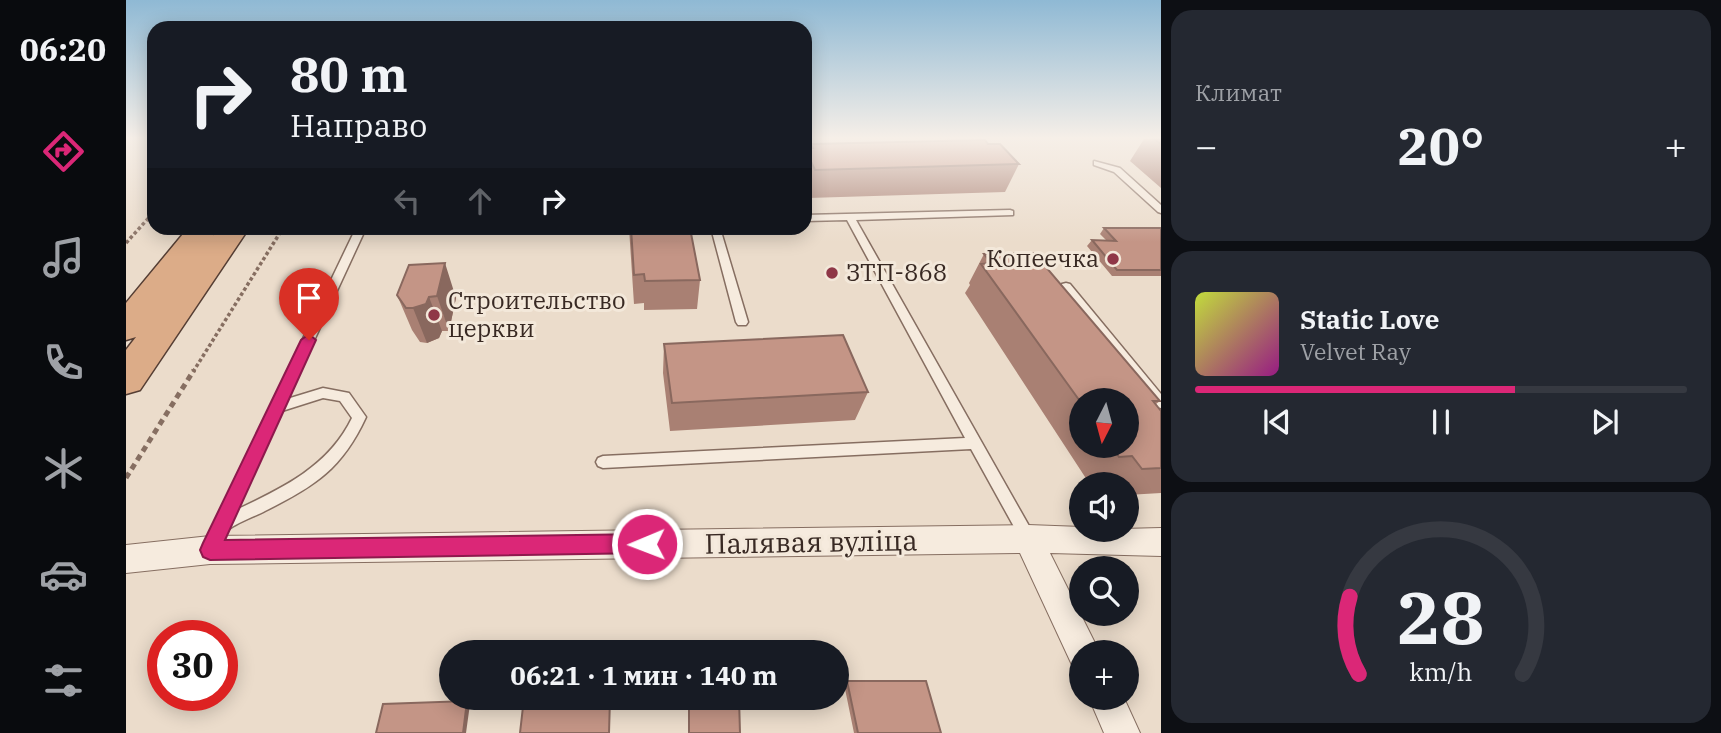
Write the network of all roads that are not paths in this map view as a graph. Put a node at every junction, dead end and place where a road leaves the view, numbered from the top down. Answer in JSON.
{"nodes":[{"id":1,"x":1121,"y":173,"type":"edge"},
{"id":2,"x":1161,"y":210,"type":"edge"},
{"id":3,"x":1010,"y":213,"type":"dead end"},
{"id":4,"x":850,"y":217,"type":"junction"},
{"id":5,"x":812,"y":218,"type":"edge"},
{"id":6,"x":198,"y":235,"type":"edge"},
{"id":7,"x":229,"y":235,"type":"edge"},
{"id":8,"x":358,"y":235,"type":"edge"},
{"id":9,"x":717,"y":235,"type":"edge"},
{"id":10,"x":1066,"y":286,"type":"edge"},
{"id":11,"x":742,"y":323,"type":"dead end"},
{"id":12,"x":126,"y":327,"type":"edge"},
{"id":13,"x":126,"y":379,"type":"edge"},
{"id":14,"x":1161,"y":403,"type":"edge"},
{"id":15,"x":277,"y":407,"type":"junction"},
{"id":16,"x":975,"y":443,"type":"junction"},
{"id":17,"x":603,"y":462,"type":"dead end"},
{"id":18,"x":216,"y":537,"type":"junction"},
{"id":19,"x":1028,"y":539,"type":"junction"},
{"id":20,"x":1161,"y":542,"type":"edge"},
{"id":21,"x":126,"y":559,"type":"edge"},
{"id":22,"x":1078,"y":640,"type":"edge"},
{"id":23,"x":1111,"y":710,"type":"edge"},
{"id":24,"x":1122,"y":733,"type":"edge"}],
"edges":[{"from":1,"to":2,"type":"lane"},
{"from":3,"to":4,"type":"lane"},
{"from":4,"to":5,"type":"lane"},
{"from":4,"to":16,"type":"lane"},
{"from":6,"to":12,"type":"highway"},
{"from":7,"to":13,"type":"highway"},
{"from":8,"to":15,"type":"lane"},
{"from":9,"to":11,"type":"lane"},
{"from":10,"to":14,"type":"lane"},
{"from":15,"to":18,"type":"lane"},
{"from":15,"to":18,"type":"lane"},
{"from":16,"to":17,"type":"lane"},
{"from":16,"to":19,"type":"lane"},
{"from":18,"to":19,"type":"street","name":"Палявая вуліца"},
{"from":18,"to":21,"type":"street","name":"Палявая вуліца"},
{"from":19,"to":20,"type":"street","name":"Палявая вуліца"},
{"from":19,"to":22,"type":"street"},
{"from":23,"to":24,"type":"street"}]}
